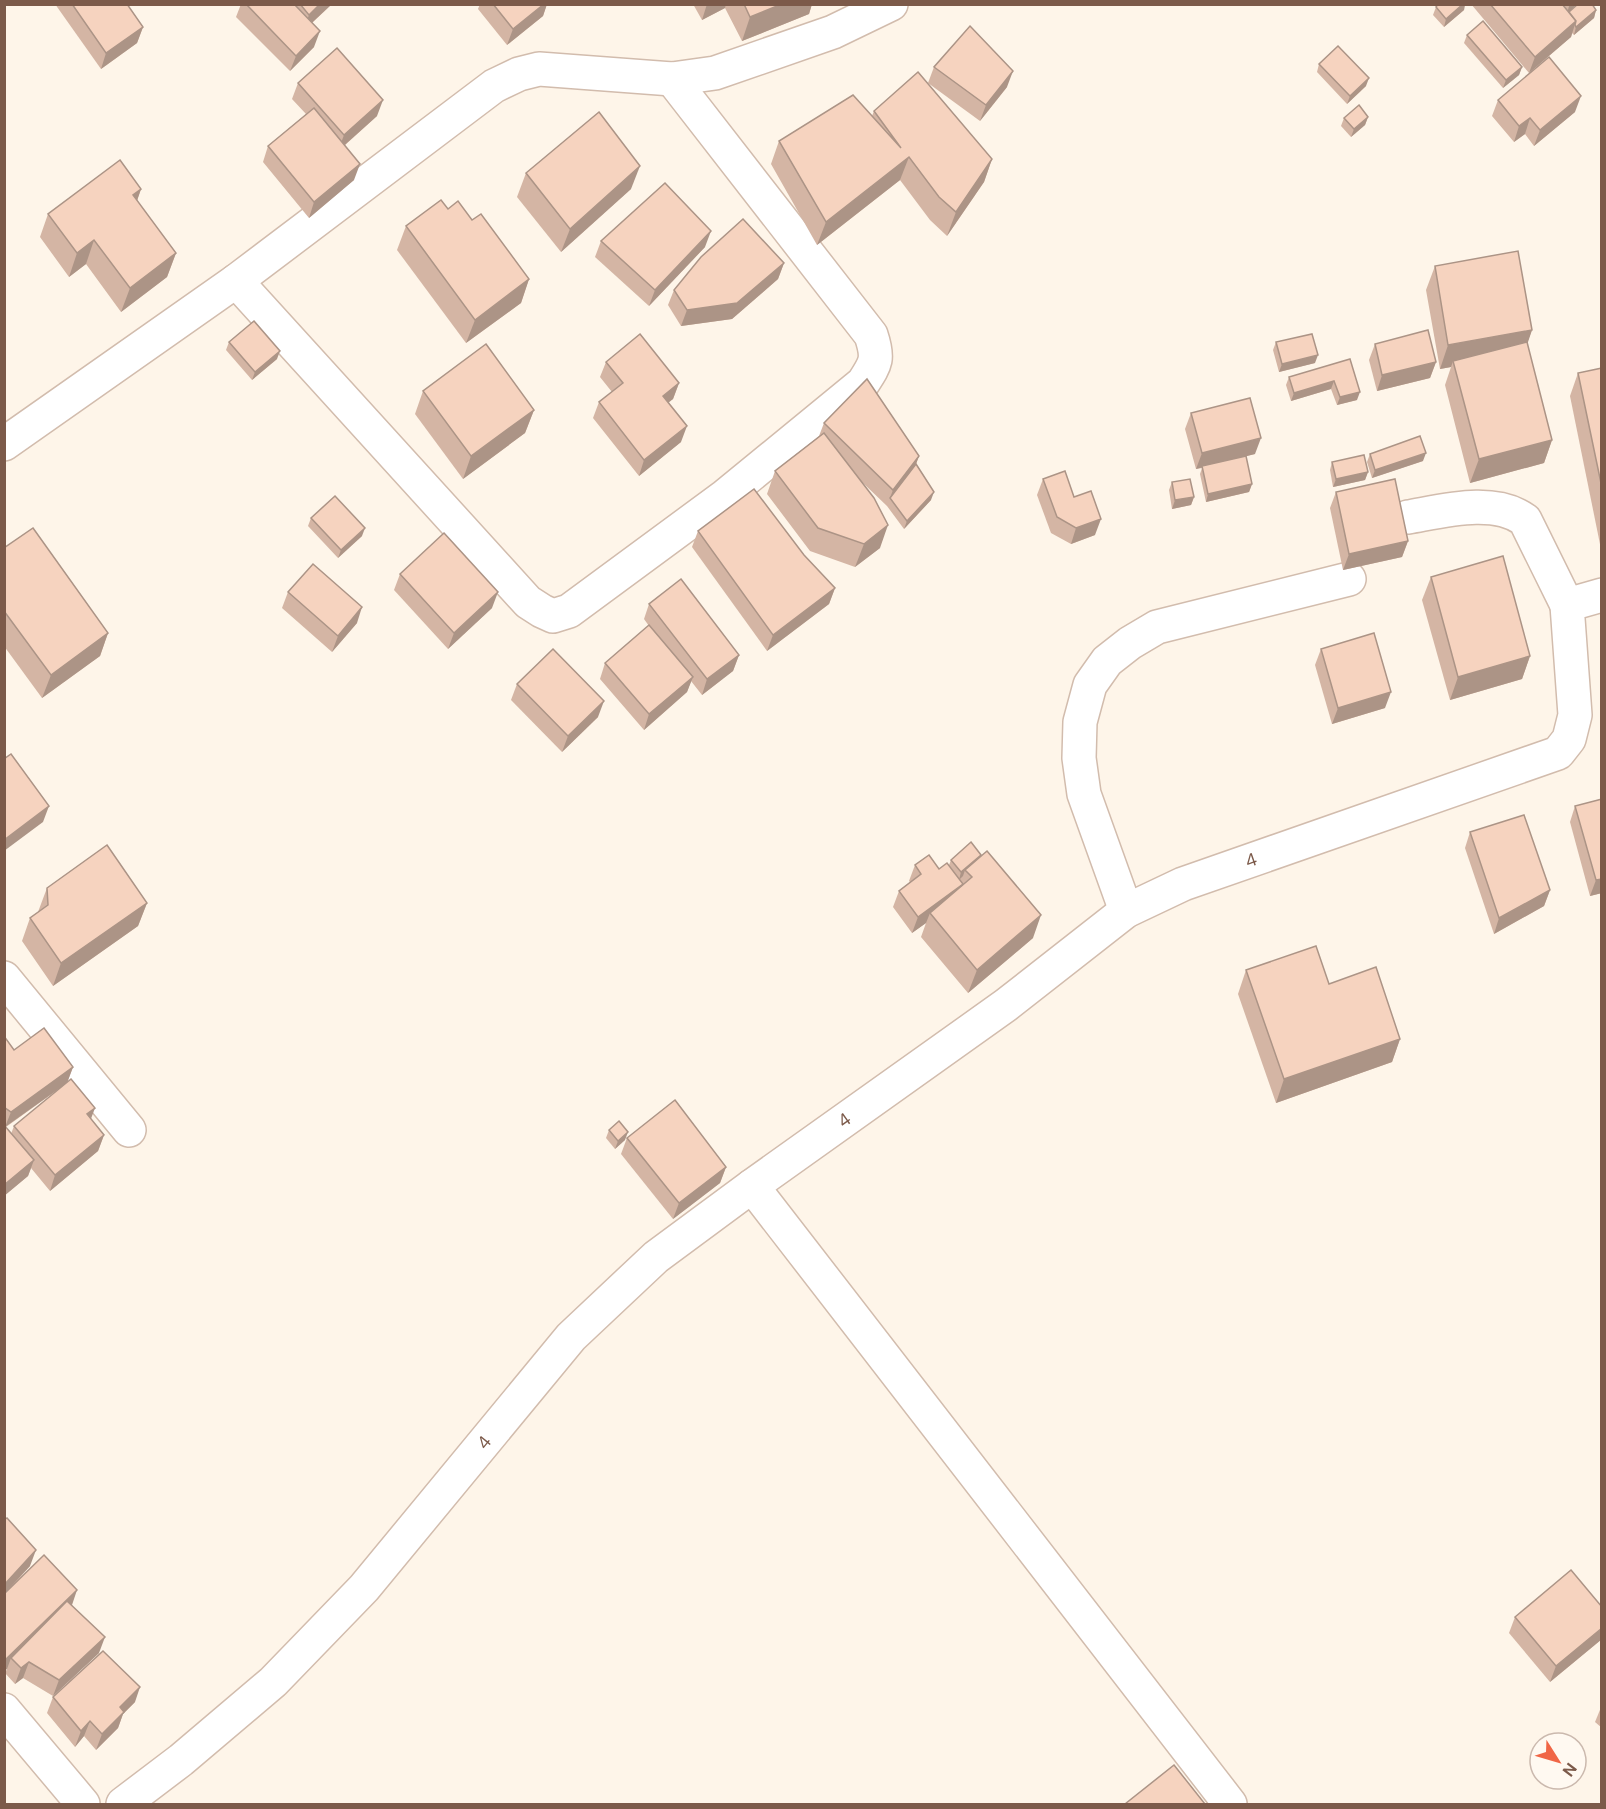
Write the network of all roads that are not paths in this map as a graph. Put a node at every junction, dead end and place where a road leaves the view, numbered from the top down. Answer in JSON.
{"nodes":[{"id":1,"x":891,"y":4,"type":"edge"},
{"id":2,"x":672,"y":79,"type":"junction"},
{"id":3,"x":236,"y":281,"type":"junction"},
{"id":4,"x":4,"y":444,"type":"edge"},
{"id":5,"x":1408,"y":517,"type":"dead end"},
{"id":6,"x":1349,"y":579,"type":"dead end"},
{"id":7,"x":1602,"y":595,"type":"edge"},
{"id":8,"x":1567,"y":605,"type":"junction"},
{"id":9,"x":1126,"y":911,"type":"junction"},
{"id":10,"x":4,"y":978,"type":"edge"},
{"id":11,"x":129,"y":1130,"type":"dead end"},
{"id":12,"x":752,"y":1186,"type":"junction"},
{"id":13,"x":4,"y":1710,"type":"edge"},
{"id":14,"x":83,"y":1804,"type":"edge"},
{"id":15,"x":123,"y":1804,"type":"edge"},
{"id":16,"x":1230,"y":1804,"type":"edge"}],
"edges":[{"from":1,"to":2,"type":"street"},
{"from":2,"to":3,"type":"street"},
{"from":2,"to":3,"type":"street"},
{"from":3,"to":4,"type":"street"},
{"from":5,"to":8,"type":"street"},
{"from":6,"to":9,"type":"street"},
{"from":7,"to":8,"type":"street"},
{"from":8,"to":9,"type":"street","name":"4"},
{"from":9,"to":12,"type":"street","name":"4"},
{"from":10,"to":11,"type":"street"},
{"from":12,"to":15,"type":"street","name":"4"},
{"from":12,"to":16,"type":"street"},
{"from":13,"to":14,"type":"street"}]}
